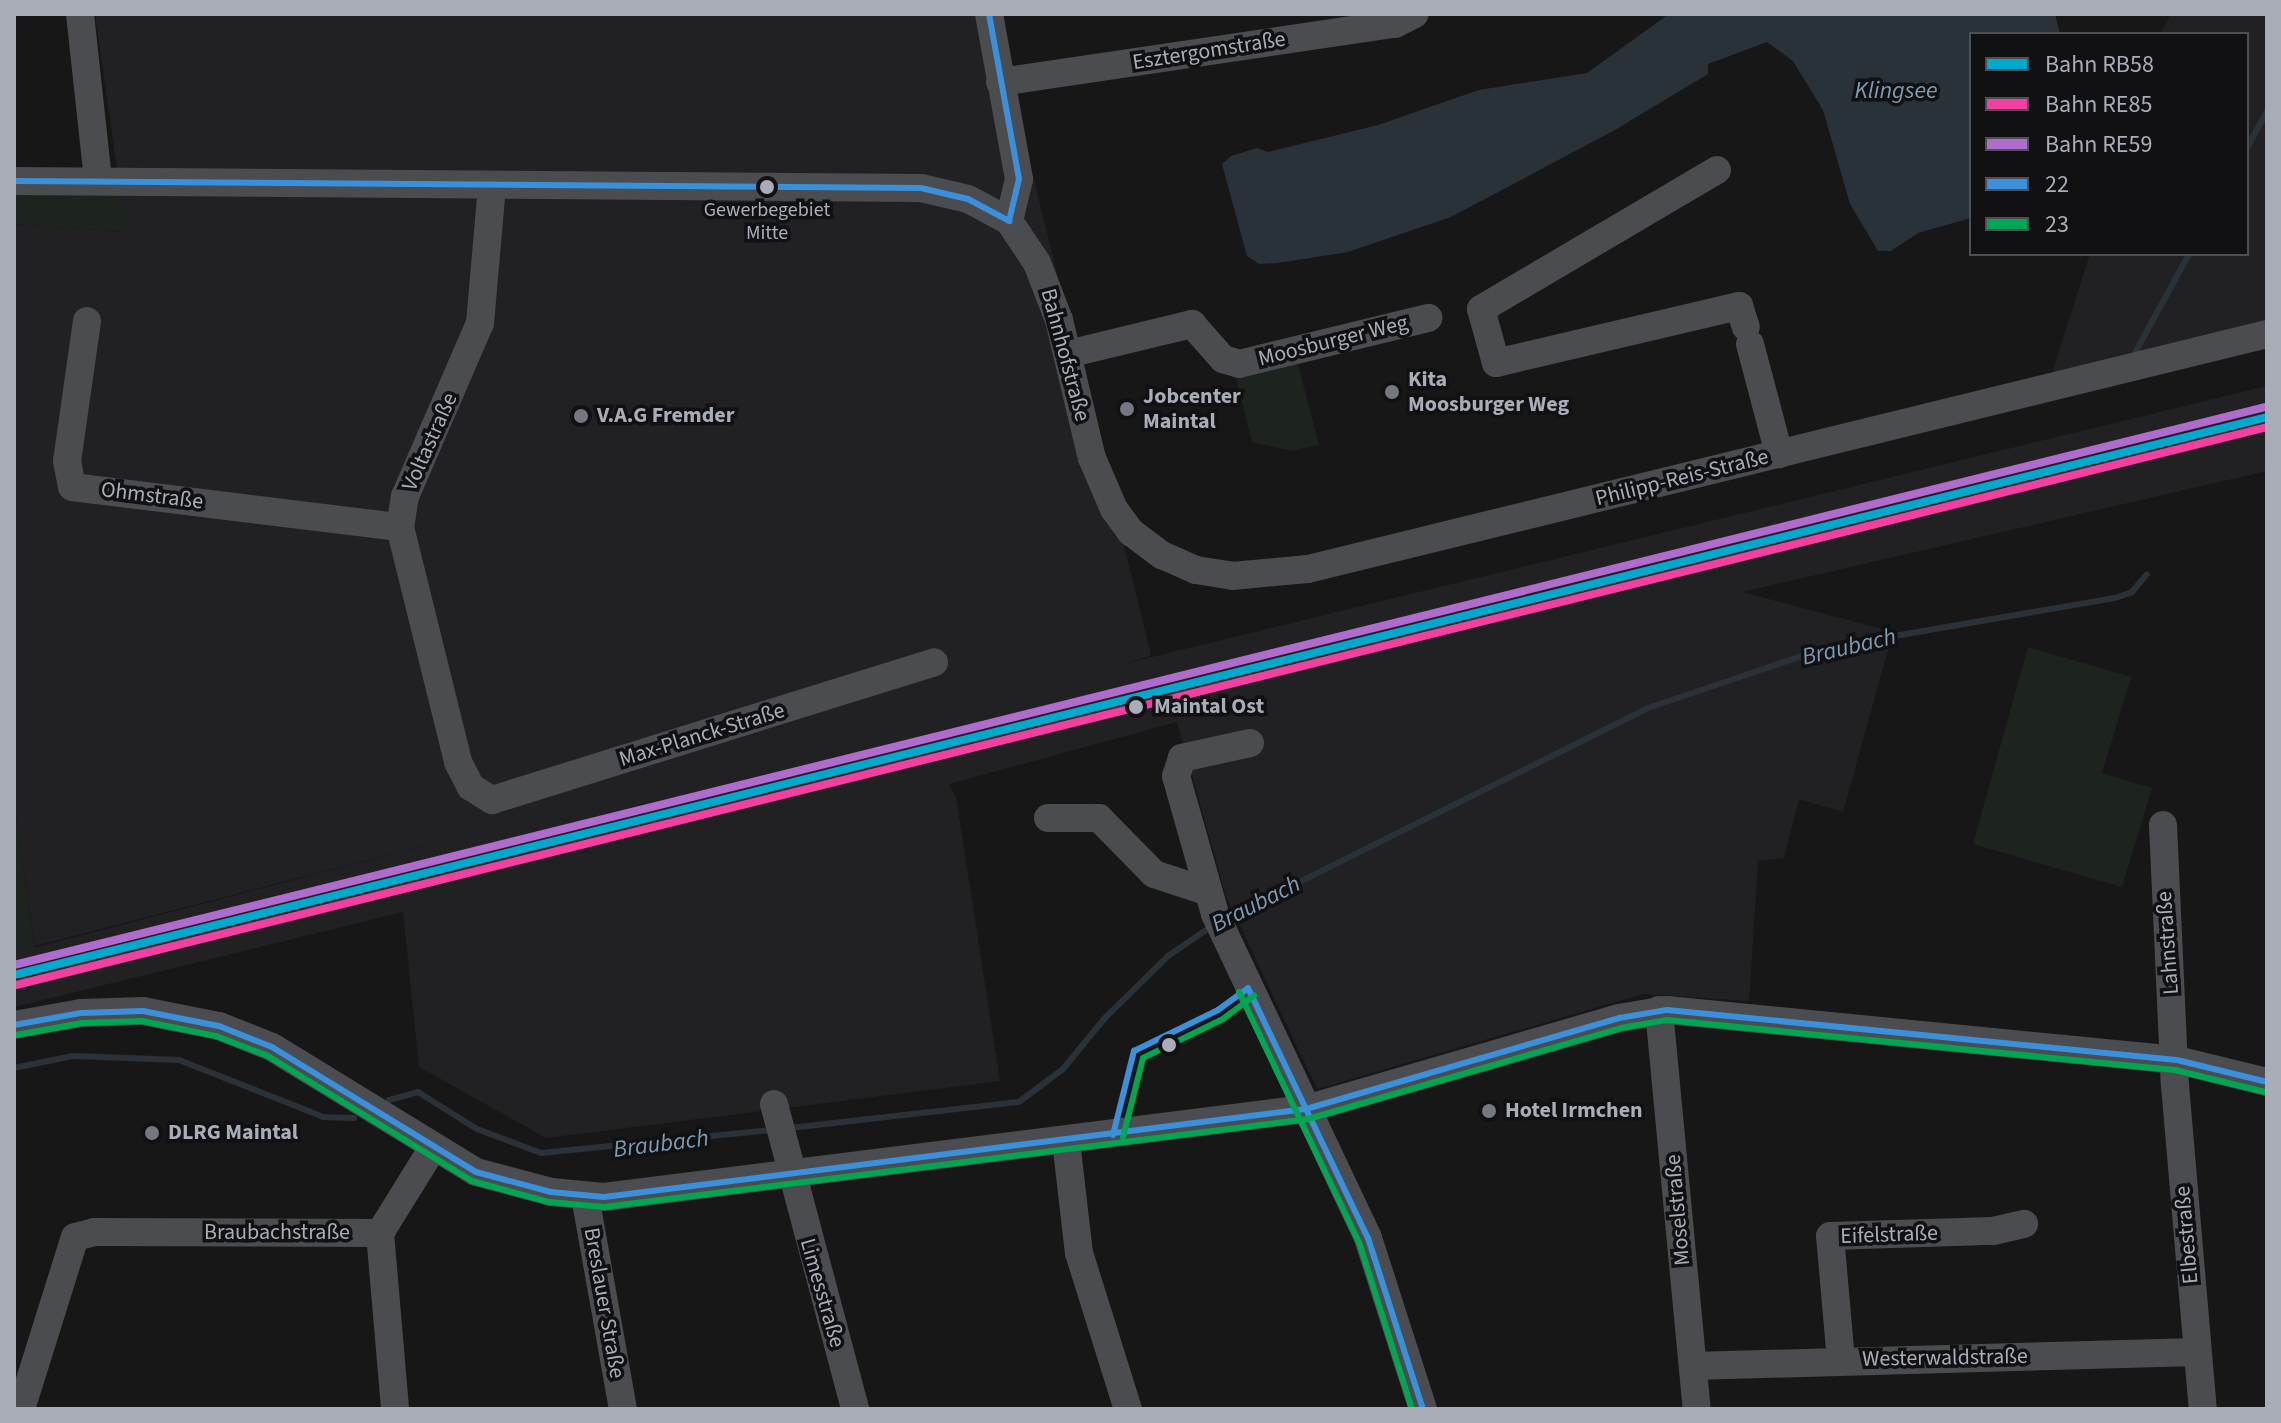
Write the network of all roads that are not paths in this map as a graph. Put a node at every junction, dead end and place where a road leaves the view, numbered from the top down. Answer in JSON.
{"nodes":[{"id":1,"x":80,"y":14,"type":"edge"},
{"id":2,"x":989,"y":14,"type":"edge"},
{"id":3,"x":1415,"y":14,"type":"edge"},
{"id":4,"x":1000,"y":82,"type":"junction"},
{"id":5,"x":1013,"y":160,"type":"junction"},
{"id":6,"x":1717,"y":170,"type":"dead end"},
{"id":7,"x":98,"y":180,"type":"junction"},
{"id":8,"x":14,"y":181,"type":"edge"},
{"id":9,"x":492,"y":186,"type":"junction"},
{"id":10,"x":980,"y":204,"type":"junction"},
{"id":11,"x":1009,"y":221,"type":"junction"},
{"id":12,"x":1428,"y":318,"type":"dead end"},
{"id":13,"x":87,"y":321,"type":"dead end"},
{"id":14,"x":2267,"y":334,"type":"edge"},
{"id":15,"x":1068,"y":354,"type":"junction"},
{"id":16,"x":1779,"y":454,"type":"junction"},
{"id":17,"x":1114,"y":509,"type":"joint"},
{"id":18,"x":400,"y":527,"type":"junction"},
{"id":19,"x":934,"y":662,"type":"dead end"},
{"id":20,"x":1250,"y":743,"type":"dead end"},
{"id":21,"x":471,"y":787,"type":"joint"},
{"id":22,"x":1048,"y":818,"type":"dead end"},
{"id":23,"x":2163,"y":825,"type":"dead end"},
{"id":24,"x":1216,"y":914,"type":"junction"},
{"id":25,"x":1659,"y":1010,"type":"junction"},
{"id":26,"x":14,"y":1025,"type":"edge"},
{"id":27,"x":2177,"y":1060,"type":"junction"},
{"id":28,"x":2267,"y":1082,"type":"edge"},
{"id":29,"x":774,"y":1104,"type":"dead end"},
{"id":30,"x":1306,"y":1109,"type":"junction"},
{"id":31,"x":1066,"y":1141,"type":"junction"},
{"id":32,"x":432,"y":1149,"type":"junction"},
{"id":33,"x":790,"y":1177,"type":"junction"},
{"id":34,"x":585,"y":1196,"type":"junction"},
{"id":35,"x":2024,"y":1224,"type":"dead end"},
{"id":36,"x":380,"y":1233,"type":"junction"},
{"id":37,"x":2197,"y":1352,"type":"junction"},
{"id":38,"x":1841,"y":1361,"type":"junction"},
{"id":39,"x":1693,"y":1366,"type":"junction"},
{"id":40,"x":21,"y":1409,"type":"edge"},
{"id":41,"x":395,"y":1409,"type":"edge"},
{"id":42,"x":623,"y":1409,"type":"edge"},
{"id":43,"x":855,"y":1409,"type":"edge"},
{"id":44,"x":1128,"y":1409,"type":"edge"},
{"id":45,"x":1423,"y":1409,"type":"edge"},
{"id":46,"x":1697,"y":1409,"type":"edge"},
{"id":47,"x":2203,"y":1409,"type":"edge"}],
"edges":[{"from":1,"to":7,"type":"street"},
{"from":2,"to":4,"type":"street"},
{"from":3,"to":4,"type":"street","name":"Esztergomstraße"},
{"from":4,"to":5,"type":"street"},
{"from":5,"to":10,"type":"street"},
{"from":5,"to":11,"type":"street"},
{"from":6,"to":16,"type":"street"},
{"from":7,"to":8,"type":"street"},
{"from":7,"to":9,"type":"street"},
{"from":9,"to":10,"type":"street"},
{"from":9,"to":18,"type":"street","name":"Voltastraße"},
{"from":10,"to":11,"type":"street"},
{"from":11,"to":15,"type":"street","name":"Bahnhofstraße"},
{"from":12,"to":15,"type":"street","name":"Moosburger Weg"},
{"from":13,"to":18,"type":"street","name":"Ohmstraße"},
{"from":14,"to":16,"type":"street","name":"Philipp-Reis-Straße"},
{"from":15,"to":17,"type":"street","name":"Bahnhofstraße"},
{"from":16,"to":17,"type":"street","name":"Philipp-Reis-Straße"},
{"from":18,"to":21,"type":"street","name":"Voltastraße"},
{"from":19,"to":21,"type":"street","name":"Max-Planck-Straße"},
{"from":20,"to":24,"type":"street"},
{"from":22,"to":24,"type":"street"},
{"from":23,"to":27,"type":"street","name":"Lahnstraße"},
{"from":24,"to":30,"type":"street"},
{"from":25,"to":27,"type":"street"},
{"from":25,"to":30,"type":"street"},
{"from":25,"to":39,"type":"street","name":"Moselstraße"},
{"from":26,"to":32,"type":"street"},
{"from":27,"to":28,"type":"street"},
{"from":27,"to":37,"type":"street","name":"Elbestraße"},
{"from":29,"to":33,"type":"street"},
{"from":30,"to":31,"type":"street"},
{"from":30,"to":45,"type":"street"},
{"from":31,"to":33,"type":"street"},
{"from":31,"to":44,"type":"street"},
{"from":32,"to":34,"type":"street"},
{"from":32,"to":36,"type":"street","name":"Braubachstraße"},
{"from":33,"to":34,"type":"street"},
{"from":33,"to":43,"type":"street","name":"Limesstraße"},
{"from":34,"to":42,"type":"street","name":"Breslauer Straße"},
{"from":35,"to":38,"type":"street","name":"Eifelstraße"},
{"from":36,"to":40,"type":"street","name":"Braubachstraße"},
{"from":36,"to":41,"type":"street"},
{"from":37,"to":38,"type":"street","name":"Westerwaldstraße"},
{"from":37,"to":47,"type":"street","name":"Elbestraße"},
{"from":38,"to":39,"type":"street","name":"Westerwaldstraße"},
{"from":39,"to":46,"type":"street","name":"Moselstraße"}]}
